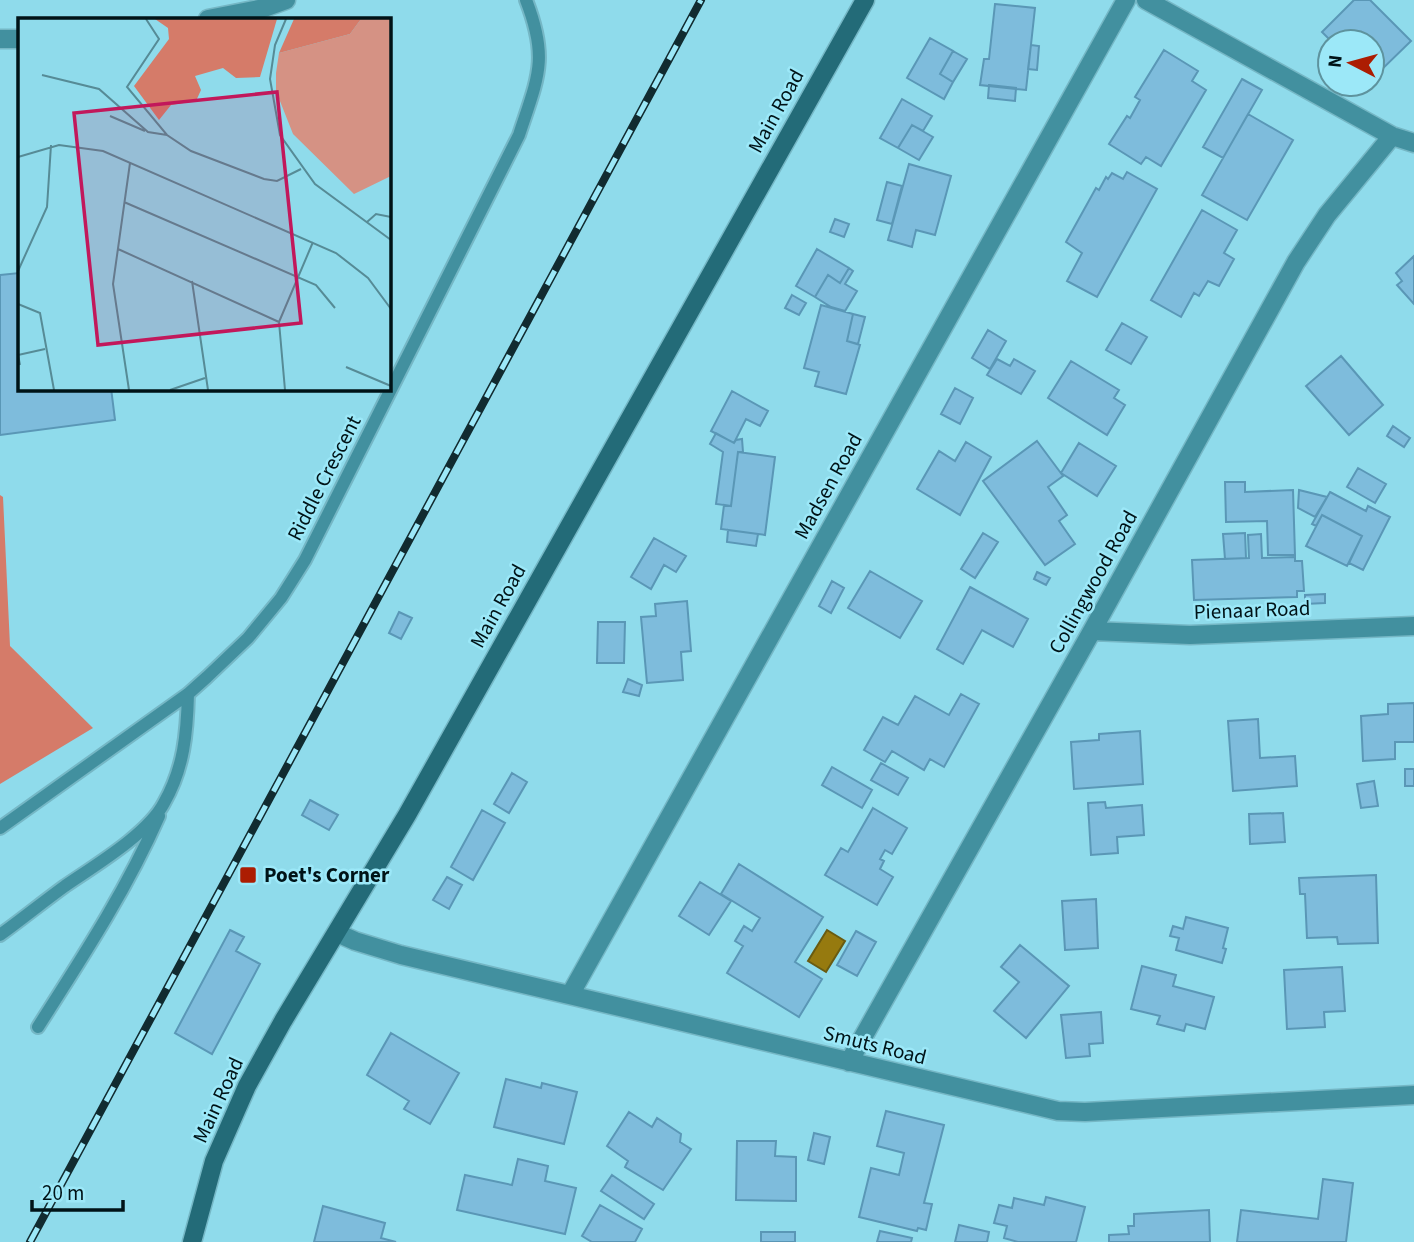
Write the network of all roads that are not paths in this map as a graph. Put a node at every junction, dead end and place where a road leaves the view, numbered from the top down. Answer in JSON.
{"nodes":[{"id":1,"x":286,"y":0,"type":"edge"},
{"id":2,"x":526,"y":0,"type":"edge"},
{"id":3,"x":864,"y":0,"type":"edge"},
{"id":4,"x":1126,"y":0,"type":"edge"},
{"id":5,"x":1146,"y":0,"type":"edge"},
{"id":6,"x":213,"y":18,"type":"edge"},
{"id":7,"x":0,"y":39,"type":"edge"},
{"id":8,"x":18,"y":39,"type":"edge"},
{"id":9,"x":1392,"y":136,"type":"junction"},
{"id":10,"x":1414,"y":143,"type":"edge"},
{"id":11,"x":1414,"y":626,"type":"edge"},
{"id":12,"x":1091,"y":631,"type":"junction"},
{"id":13,"x":188,"y":694,"type":"junction"},
{"id":14,"x":163,"y":806,"type":"junction"},
{"id":15,"x":0,"y":828,"type":"edge"},
{"id":16,"x":337,"y":933,"type":"junction"},
{"id":17,"x":0,"y":935,"type":"edge"},
{"id":18,"x":570,"y":995,"type":"junction"},
{"id":19,"x":38,"y":1027,"type":"dead end"},
{"id":20,"x":849,"y":1062,"type":"junction"},
{"id":21,"x":1414,"y":1095,"type":"edge"},
{"id":22,"x":192,"y":1242,"type":"edge"}],
"edges":[{"from":1,"to":6,"type":"street"},
{"from":2,"to":13,"type":"lane","name":"Riddle Crescent"},
{"from":3,"to":16,"type":"main road","name":"Main Road"},
{"from":4,"to":18,"type":"street","name":"Madsen Road"},
{"from":5,"to":9,"type":"street"},
{"from":7,"to":8,"type":"street"},
{"from":9,"to":10,"type":"street"},
{"from":9,"to":12,"type":"street","name":"Collingwood Road"},
{"from":11,"to":12,"type":"street","name":"Pienaar Road"},
{"from":12,"to":20,"type":"street","name":"Collingwood Road"},
{"from":13,"to":14,"type":"lane"},
{"from":13,"to":15,"type":"lane","name":"Riddle Crescent"},
{"from":14,"to":17,"type":"lane"},
{"from":14,"to":19,"type":"lane"},
{"from":16,"to":18,"type":"street","name":"Smuts Road"},
{"from":16,"to":22,"type":"main road","name":"Main Road"},
{"from":18,"to":20,"type":"street","name":"Smuts Road"},
{"from":20,"to":21,"type":"street","name":"Smuts Road"}]}
